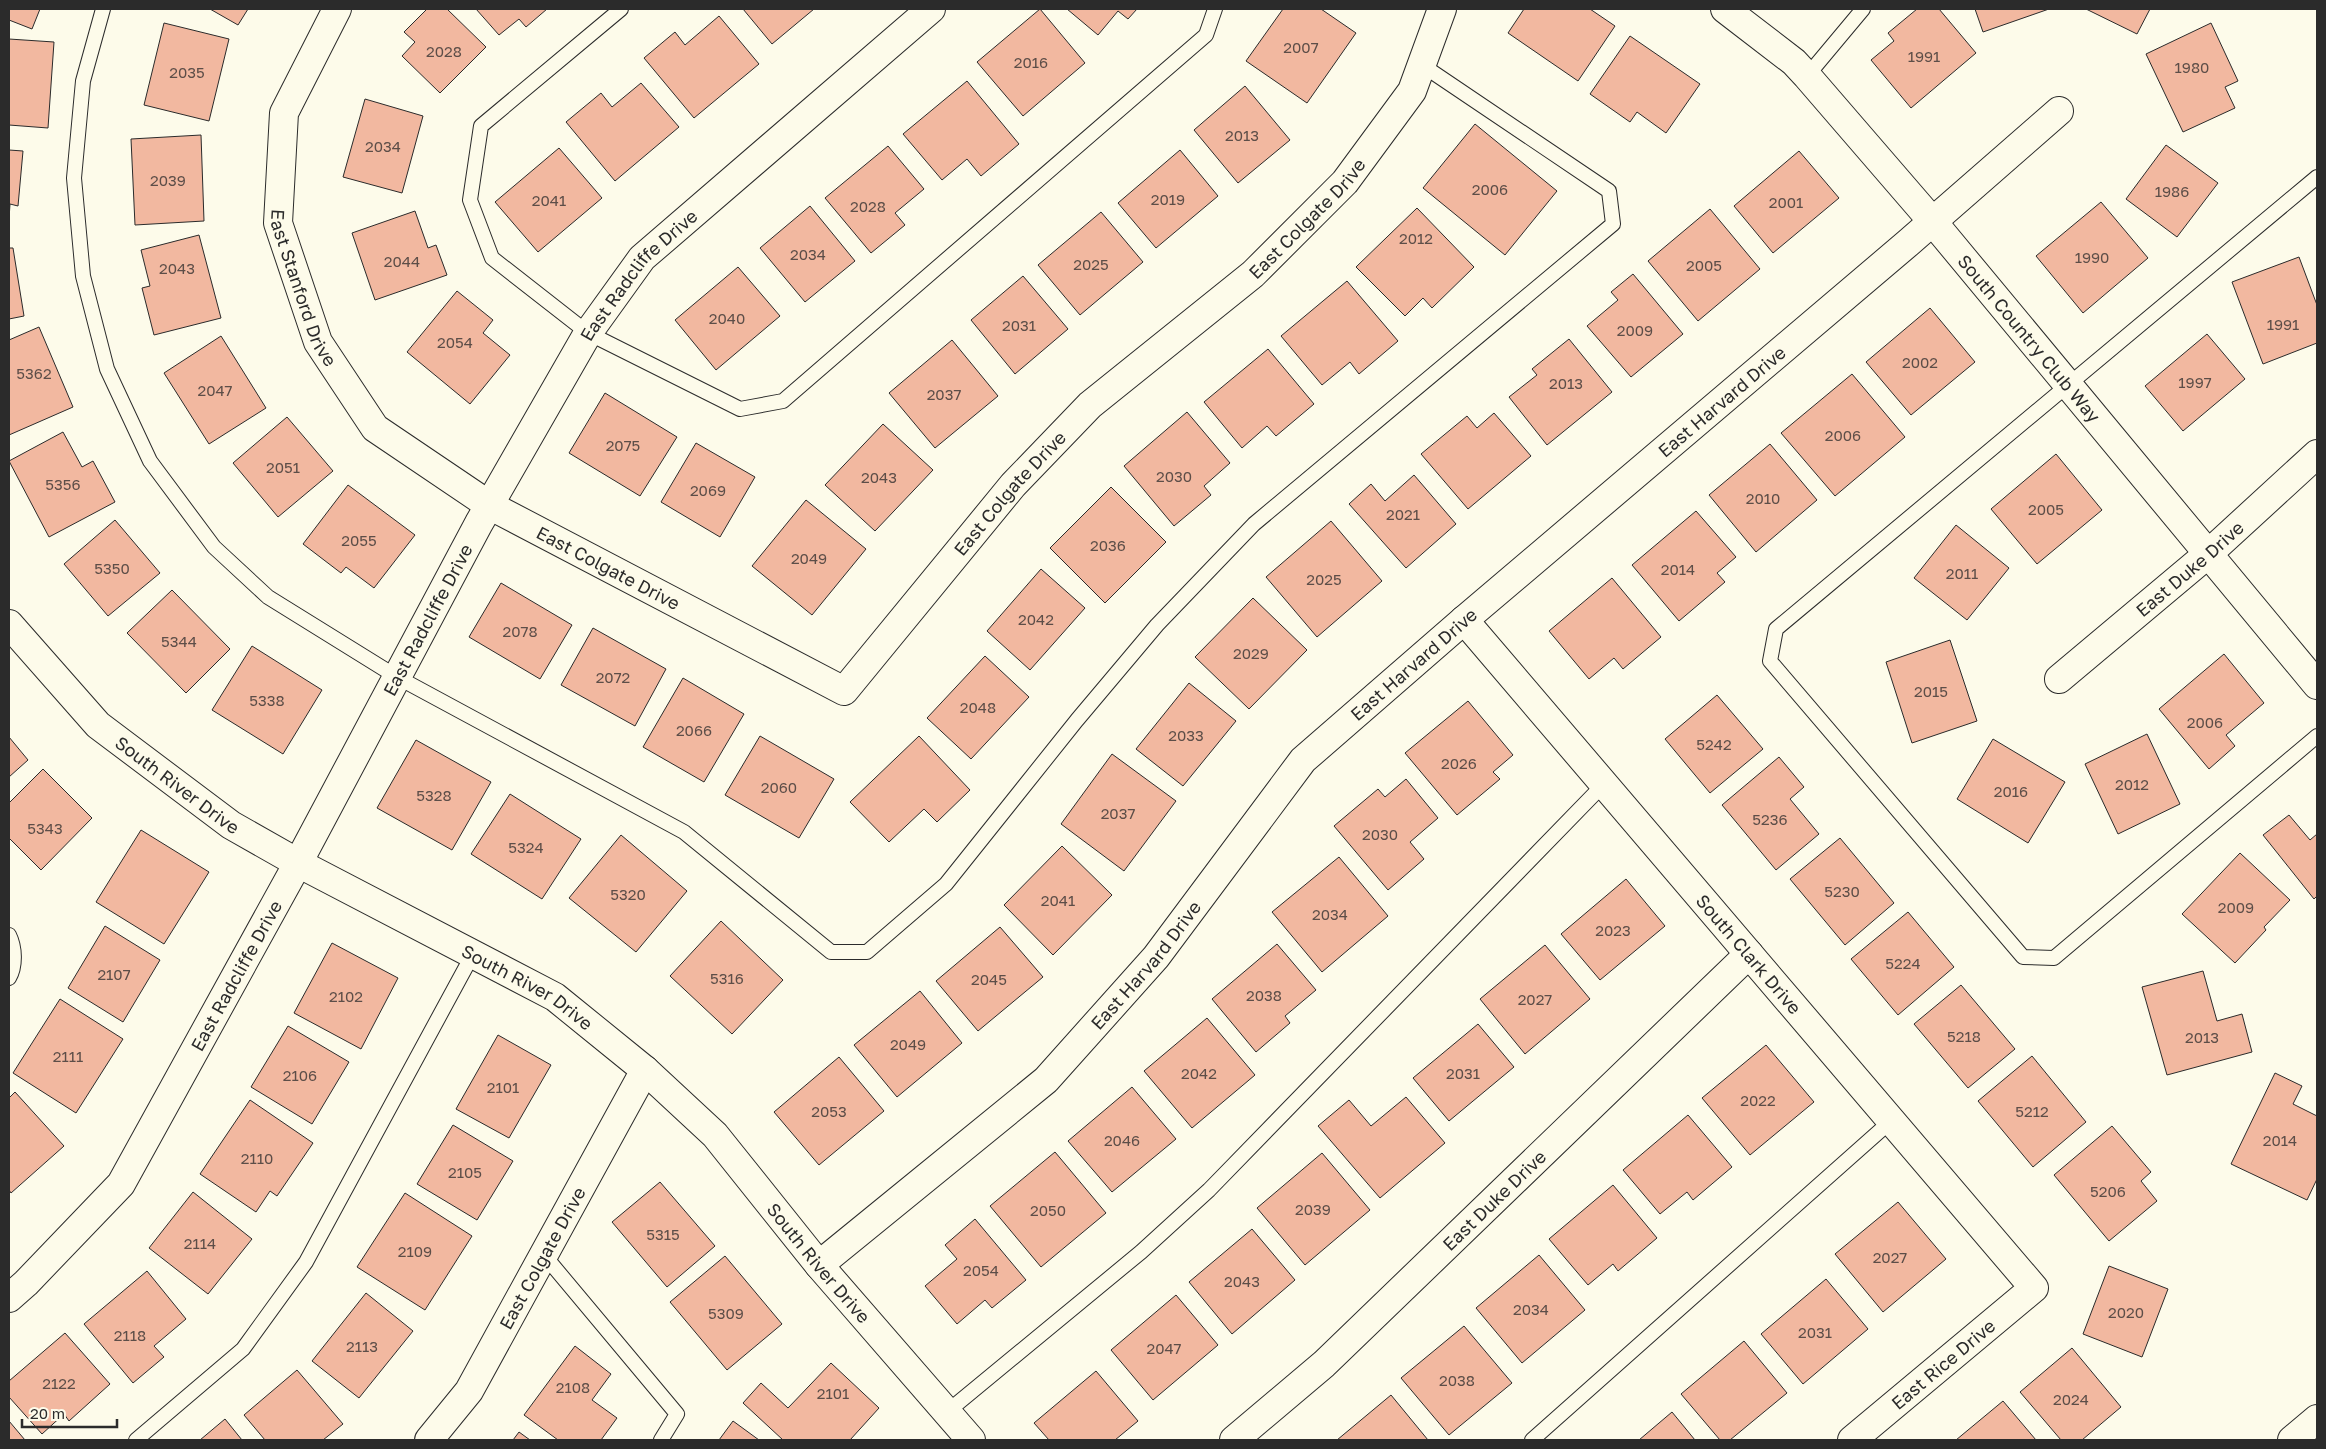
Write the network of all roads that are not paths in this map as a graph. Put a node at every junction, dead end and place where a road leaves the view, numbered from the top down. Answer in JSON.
{"nodes":[{"id":1,"x":104,"y":9,"type":"edge"},
{"id":2,"x":337,"y":9,"type":"edge"},
{"id":3,"x":621,"y":9,"type":"edge"},
{"id":4,"x":931,"y":9,"type":"edge"},
{"id":5,"x":1215,"y":9,"type":"edge"},
{"id":6,"x":1442,"y":9,"type":"edge"},
{"id":7,"x":1725,"y":9,"type":"edge"},
{"id":8,"x":1863,"y":9,"type":"edge"},
{"id":9,"x":1422,"y":65,"type":"junction"},
{"id":10,"x":1807,"y":76,"type":"junction"},
{"id":11,"x":2059,"y":111,"type":"dead end"},
{"id":12,"x":2317,"y":177,"type":"edge"},
{"id":13,"x":1933,"y":222,"type":"junction"},
{"id":14,"x":588,"y":333,"type":"junction"},
{"id":15,"x":2068,"y":385,"type":"junction"},
{"id":16,"x":2317,"y":454,"type":"edge"},
{"id":17,"x":489,"y":505,"type":"junction"},
{"id":18,"x":2208,"y":554,"type":"junction"},
{"id":19,"x":1464,"y":620,"type":"junction"},
{"id":20,"x":9,"y":624,"type":"edge"},
{"id":21,"x":397,"y":677,"type":"junction"},
{"id":22,"x":2059,"y":679,"type":"dead end"},
{"id":23,"x":2317,"y":685,"type":"edge"},
{"id":24,"x":2317,"y":736,"type":"edge"},
{"id":25,"x":1604,"y":784,"type":"junction"},
{"id":26,"x":298,"y":863,"type":"junction"},
{"id":27,"x":9,"y":935,"type":"edge"},
{"id":28,"x":473,"y":954,"type":"junction"},
{"id":29,"x":1749,"y":954,"type":"junction"},
{"id":30,"x":9,"y":978,"type":"edge"},
{"id":31,"x":645,"y":1070,"type":"junction"},
{"id":32,"x":1891,"y":1120,"type":"junction"},
{"id":33,"x":544,"y":1255,"type":"junction"},
{"id":34,"x":819,"y":1265,"type":"junction"},
{"id":35,"x":2034,"y":1288,"type":"joint"},
{"id":36,"x":9,"y":1298,"type":"edge"},
{"id":37,"x":2317,"y":1419,"type":"edge"},
{"id":38,"x":958,"y":1431,"type":"edge"},
{"id":39,"x":136,"y":1440,"type":"edge"},
{"id":40,"x":429,"y":1440,"type":"edge"},
{"id":41,"x":661,"y":1440,"type":"edge"},
{"id":42,"x":1234,"y":1440,"type":"edge"},
{"id":43,"x":1532,"y":1440,"type":"edge"},
{"id":44,"x":1852,"y":1440,"type":"edge"},
{"id":45,"x":2292,"y":1440,"type":"edge"}],
"edges":[{"from":1,"to":21,"type":"lane"},
{"from":2,"to":17,"type":"street","name":"East Stanford Drive"},
{"from":3,"to":14,"type":"lane"},
{"from":4,"to":14,"type":"street","name":"East Radcliffe Drive"},
{"from":5,"to":14,"type":"lane"},
{"from":6,"to":9,"type":"street","name":"East Colgate Drive"},
{"from":7,"to":10,"type":"street","name":"South Country Club Way"},
{"from":8,"to":10,"type":"lane"},
{"from":9,"to":17,"type":"street","name":"East Colgate Drive"},
{"from":9,"to":21,"type":"lane"},
{"from":10,"to":13,"type":"street","name":"South Country Club Way"},
{"from":11,"to":13,"type":"street","name":"East Harvard Drive"},
{"from":12,"to":15,"type":"lane"},
{"from":13,"to":15,"type":"street","name":"South Country Club Way"},
{"from":13,"to":19,"type":"street","name":"East Harvard Drive"},
{"from":14,"to":17,"type":"street","name":"East Radcliffe Drive"},
{"from":15,"to":18,"type":"street","name":"South Country Club Way"},
{"from":15,"to":24,"type":"lane"},
{"from":16,"to":18,"type":"street","name":"East Duke Drive"},
{"from":17,"to":21,"type":"street","name":"East Radcliffe Drive"},
{"from":18,"to":22,"type":"street","name":"East Duke Drive"},
{"from":18,"to":23,"type":"street","name":"South Country Club Way"},
{"from":19,"to":25,"type":"street","name":"South Clark Drive"},
{"from":19,"to":34,"type":"street","name":"East Harvard Drive"},
{"from":20,"to":26,"type":"street","name":"South River Drive"},
{"from":21,"to":26,"type":"street","name":"East Radcliffe Drive"},
{"from":25,"to":29,"type":"street","name":"South Clark Drive"},
{"from":25,"to":38,"type":"lane"},
{"from":26,"to":28,"type":"street","name":"South River Drive"},
{"from":26,"to":36,"type":"street","name":"East Radcliffe Drive"},
{"from":27,"to":30,"type":"lane"},
{"from":28,"to":31,"type":"street","name":"South River Drive"},
{"from":28,"to":39,"type":"lane"},
{"from":29,"to":32,"type":"street","name":"South Clark Drive"},
{"from":29,"to":42,"type":"street","name":"East Duke Drive"},
{"from":31,"to":33,"type":"street","name":"East Colgate Drive"},
{"from":31,"to":34,"type":"street","name":"South River Drive"},
{"from":32,"to":35,"type":"street","name":"South Clark Drive"},
{"from":32,"to":43,"type":"lane"},
{"from":33,"to":40,"type":"street","name":"East Colgate Drive"},
{"from":33,"to":41,"type":"lane"},
{"from":34,"to":38,"type":"street","name":"South River Drive"},
{"from":35,"to":44,"type":"street","name":"East Rice Drive"},
{"from":37,"to":45,"type":"street"}]}
